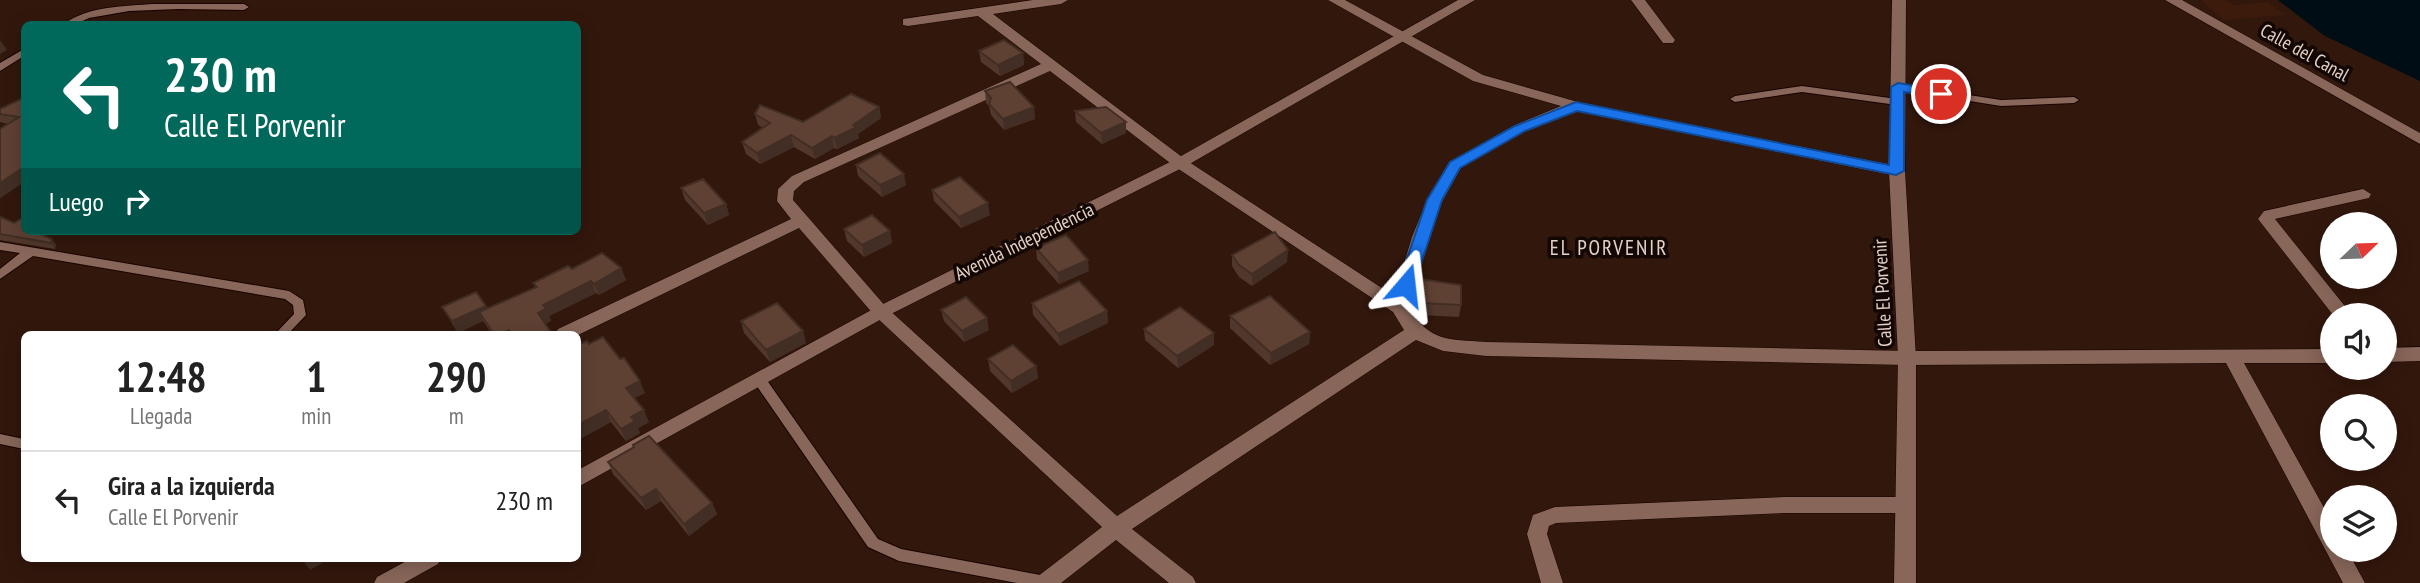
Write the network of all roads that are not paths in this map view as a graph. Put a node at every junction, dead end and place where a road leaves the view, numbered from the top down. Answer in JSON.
{"nodes":[{"id":1,"x":1061,"y":0,"type":"edge"},
{"id":2,"x":1335,"y":0,"type":"edge"},
{"id":3,"x":1468,"y":0,"type":"edge"},
{"id":4,"x":1638,"y":0,"type":"edge"},
{"id":5,"x":1899,"y":0,"type":"edge"},
{"id":6,"x":2172,"y":0,"type":"edge"},
{"id":7,"x":244,"y":7,"type":"dead end"},
{"id":8,"x":980,"y":11,"type":"junction"},
{"id":9,"x":78,"y":21,"type":"edge"},
{"id":10,"x":908,"y":22,"type":"dead end"},
{"id":11,"x":1401,"y":38,"type":"junction"},
{"id":12,"x":1668,"y":40,"type":"dead end"},
{"id":13,"x":21,"y":54,"type":"edge"},
{"id":14,"x":1052,"y":65,"type":"junction"},
{"id":15,"x":0,"y":68,"type":"edge"},
{"id":16,"x":1897,"y":95,"type":"junction"},
{"id":17,"x":1735,"y":99,"type":"dead end"},
{"id":18,"x":2074,"y":100,"type":"dead end"},
{"id":19,"x":1576,"y":106,"type":"junction"},
{"id":20,"x":2420,"y":139,"type":"edge"},
{"id":21,"x":1180,"y":163,"type":"junction"},
{"id":22,"x":1896,"y":171,"type":"junction"},
{"id":23,"x":2363,"y":194,"type":"dead end"},
{"id":24,"x":800,"y":221,"type":"junction"},
{"id":25,"x":0,"y":246,"type":"edge"},
{"id":26,"x":31,"y":251,"type":"junction"},
{"id":27,"x":0,"y":275,"type":"edge"},
{"id":28,"x":2333,"y":303,"type":"edge"},
{"id":29,"x":1399,"y":308,"type":"junction"},
{"id":30,"x":881,"y":312,"type":"junction"},
{"id":31,"x":284,"y":331,"type":"edge"},
{"id":32,"x":570,"y":331,"type":"edge"},
{"id":33,"x":1415,"y":332,"type":"junction"},
{"id":34,"x":2420,"y":354,"type":"edge"},
{"id":35,"x":2397,"y":355,"type":"edge"},
{"id":36,"x":2320,"y":356,"type":"edge"},
{"id":37,"x":1907,"y":358,"type":"junction"},
{"id":38,"x":2232,"y":358,"type":"junction"},
{"id":39,"x":759,"y":379,"type":"junction"},
{"id":40,"x":0,"y":439,"type":"edge"},
{"id":41,"x":21,"y":443,"type":"edge"},
{"id":42,"x":581,"y":477,"type":"edge"},
{"id":43,"x":1905,"y":505,"type":"junction"},
{"id":44,"x":2320,"y":520,"type":"edge"},
{"id":45,"x":1116,"y":528,"type":"junction"},
{"id":46,"x":424,"y":562,"type":"edge"},
{"id":47,"x":2343,"y":562,"type":"edge"},
{"id":48,"x":1046,"y":582,"type":"edge"},
{"id":49,"x":385,"y":583,"type":"edge"},
{"id":50,"x":1185,"y":583,"type":"edge"},
{"id":51,"x":1552,"y":583,"type":"edge"},
{"id":52,"x":1905,"y":583,"type":"edge"},
{"id":53,"x":2354,"y":583,"type":"edge"}],
"edges":[{"from":1,"to":8,"type":"street"},
{"from":2,"to":11,"type":"street"},
{"from":3,"to":11,"type":"street","name":"Avenida Independencia"},
{"from":4,"to":12,"type":"street"},
{"from":5,"to":16,"type":"street","name":"Calle El Porvenir"},
{"from":6,"to":20,"type":"street","name":"Calle del Canal"},
{"from":7,"to":9,"type":"lane"},
{"from":8,"to":10,"type":"street"},
{"from":8,"to":14,"type":"street"},
{"from":11,"to":19,"type":"street"},
{"from":11,"to":21,"type":"street","name":"Avenida Independencia"},
{"from":13,"to":15,"type":"lane"},
{"from":14,"to":21,"type":"street"},
{"from":14,"to":24,"type":"street"},
{"from":16,"to":17,"type":"lane"},
{"from":16,"to":18,"type":"lane"},
{"from":16,"to":22,"type":"street","name":"Calle El Porvenir"},
{"from":19,"to":22,"type":"street"},
{"from":19,"to":29,"type":"street"},
{"from":21,"to":29,"type":"street"},
{"from":21,"to":30,"type":"street","name":"Avenida Independencia"},
{"from":22,"to":37,"type":"street","name":"Calle El Porvenir"},
{"from":23,"to":28,"type":"street"},
{"from":24,"to":30,"type":"street"},
{"from":24,"to":32,"type":"street"},
{"from":25,"to":26,"type":"lane"},
{"from":26,"to":27,"type":"lane"},
{"from":26,"to":31,"type":"lane"},
{"from":29,"to":33,"type":"street"},
{"from":30,"to":39,"type":"street","name":"Avenida Independencia"},
{"from":30,"to":45,"type":"street"},
{"from":33,"to":37,"type":"street"},
{"from":33,"to":45,"type":"street"},
{"from":34,"to":35,"type":"street"},
{"from":36,"to":38,"type":"street"},
{"from":37,"to":38,"type":"street"},
{"from":37,"to":43,"type":"street","name":"Calle El Porvenir"},
{"from":38,"to":44,"type":"street"},
{"from":39,"to":42,"type":"street","name":"Avenida Independencia"},
{"from":39,"to":48,"type":"lane"},
{"from":40,"to":41,"type":"lane"},
{"from":43,"to":51,"type":"street"},
{"from":43,"to":52,"type":"street","name":"Calle El Porvenir"},
{"from":45,"to":48,"type":"street"},
{"from":45,"to":50,"type":"street"},
{"from":46,"to":49,"type":"street"},
{"from":47,"to":53,"type":"street"}]}
